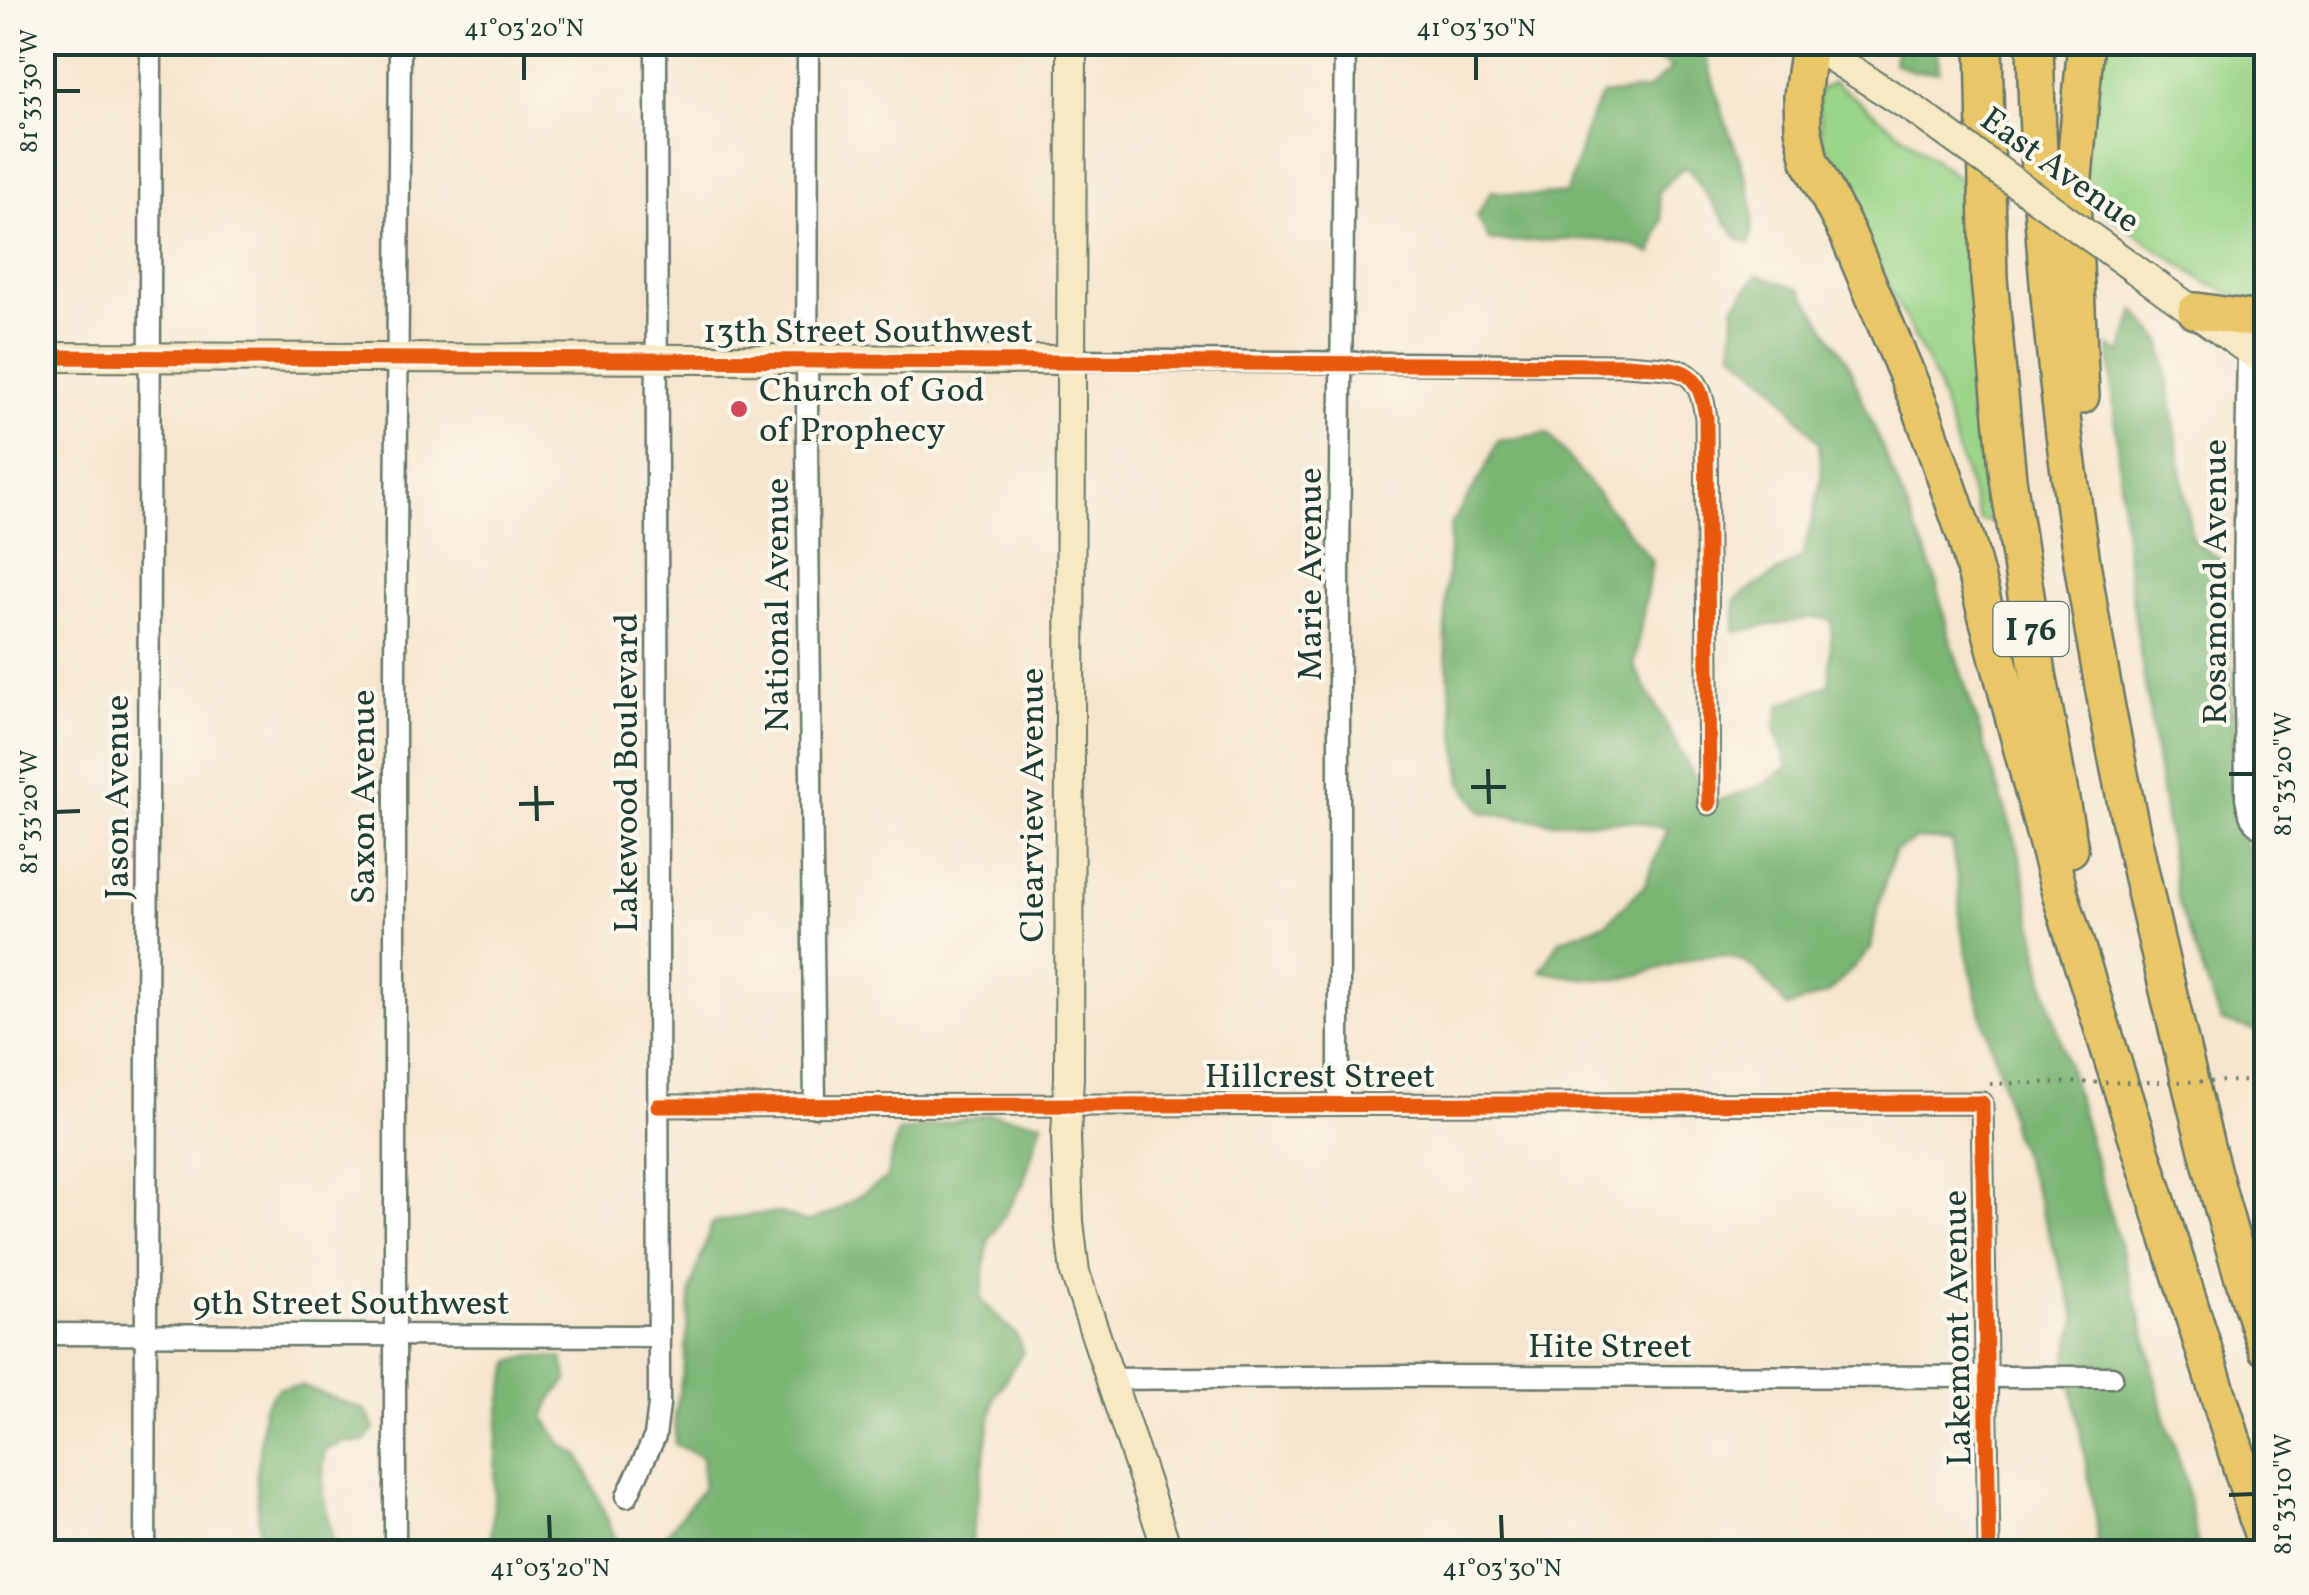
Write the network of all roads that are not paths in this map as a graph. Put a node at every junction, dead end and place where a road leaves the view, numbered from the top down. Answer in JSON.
{"nodes":[{"id":1,"x":151,"y":42,"type":"edge"},
{"id":2,"x":400,"y":42,"type":"edge"},
{"id":3,"x":656,"y":42,"type":"edge"},
{"id":4,"x":808,"y":42,"type":"edge"},
{"id":5,"x":1072,"y":42,"type":"edge"},
{"id":6,"x":1344,"y":42,"type":"edge"},
{"id":7,"x":1984,"y":42,"type":"edge"},
{"id":8,"x":2035,"y":42,"type":"edge"},
{"id":9,"x":2086,"y":42,"type":"edge"},
{"id":10,"x":1809,"y":43,"type":"edge"},
{"id":11,"x":2196,"y":311,"type":"joint"},
{"id":12,"x":2260,"y":344,"type":"edge"},
{"id":13,"x":42,"y":357,"type":"edge"},
{"id":14,"x":150,"y":357,"type":"junction"},
{"id":15,"x":399,"y":358,"type":"junction"},
{"id":16,"x":657,"y":360,"type":"junction"},
{"id":17,"x":809,"y":360,"type":"junction"},
{"id":18,"x":1070,"y":360,"type":"junction"},
{"id":19,"x":1342,"y":361,"type":"junction"},
{"id":20,"x":2094,"y":637,"type":"junction"},
{"id":21,"x":1710,"y":804,"type":"dead end"},
{"id":22,"x":2266,"y":830,"type":"edge"},
{"id":23,"x":1982,"y":1102,"type":"joint"},
{"id":24,"x":1339,"y":1104,"type":"junction"},
{"id":25,"x":1068,"y":1105,"type":"junction"},
{"id":26,"x":658,"y":1106,"type":"junction"},
{"id":27,"x":815,"y":1106,"type":"junction"},
{"id":28,"x":2159,"y":1204,"type":"junction"},
{"id":29,"x":42,"y":1334,"type":"edge"},
{"id":30,"x":145,"y":1334,"type":"junction"},
{"id":31,"x":395,"y":1335,"type":"junction"},
{"id":32,"x":659,"y":1336,"type":"junction"},
{"id":33,"x":2266,"y":1348,"type":"edge"},
{"id":34,"x":1987,"y":1376,"type":"junction"},
{"id":35,"x":2112,"y":1377,"type":"dead end"},
{"id":36,"x":1109,"y":1379,"type":"junction"},
{"id":37,"x":628,"y":1496,"type":"dead end"},
{"id":38,"x":2266,"y":1546,"type":"edge"},
{"id":39,"x":145,"y":1552,"type":"edge"},
{"id":40,"x":395,"y":1552,"type":"edge"},
{"id":41,"x":1168,"y":1552,"type":"edge"},
{"id":42,"x":1989,"y":1552,"type":"edge"}],
"edges":[{"from":1,"to":14,"type":"street","name":"Jason Avenue"},
{"from":2,"to":15,"type":"street","name":"Saxon Avenue"},
{"from":3,"to":16,"type":"street","name":"Lakewood Boulevard"},
{"from":4,"to":17,"type":"street","name":"National Avenue"},
{"from":5,"to":18,"type":"street","name":"Clearview Avenue"},
{"from":6,"to":19,"type":"street","name":"Marie Avenue"},
{"from":7,"to":28,"type":"highway","number":"I 76"},
{"from":8,"to":20,"type":"highway","number":"I 76"},
{"from":9,"to":20,"type":"highway"},
{"from":10,"to":11,"type":"street","name":"East Avenue","bridge":true},
{"from":10,"to":28,"type":"highway"},
{"from":11,"to":12,"type":"highway"},
{"from":12,"to":22,"type":"street","name":"Rosamond Avenue"},
{"from":13,"to":14,"type":"street","name":"13th Street Southwest"},
{"from":14,"to":15,"type":"street","name":"13th Street Southwest"},
{"from":14,"to":30,"type":"street","name":"Jason Avenue"},
{"from":15,"to":16,"type":"street","name":"13th Street Southwest"},
{"from":15,"to":31,"type":"street","name":"Saxon Avenue"},
{"from":16,"to":17,"type":"street","name":"13th Street Southwest"},
{"from":16,"to":26,"type":"street","name":"Lakewood Boulevard"},
{"from":17,"to":18,"type":"street","name":"13th Street Southwest"},
{"from":17,"to":27,"type":"street","name":"National Avenue"},
{"from":18,"to":19,"type":"street","name":"13th Street Southwest"},
{"from":18,"to":25,"type":"street","name":"Clearview Avenue"},
{"from":19,"to":21,"type":"street","name":"13th Street Southwest"},
{"from":19,"to":24,"type":"street","name":"Marie Avenue"},
{"from":20,"to":33,"type":"highway","number":"I 76"},
{"from":23,"to":24,"type":"street","name":"Hillcrest Street"},
{"from":23,"to":34,"type":"street","name":"Lakemont Avenue"},
{"from":24,"to":25,"type":"street","name":"Hillcrest Street"},
{"from":25,"to":27,"type":"street","name":"Hillcrest Street"},
{"from":25,"to":36,"type":"street","name":"Clearview Avenue"},
{"from":26,"to":27,"type":"street","name":"Hillcrest Street"},
{"from":26,"to":32,"type":"street","name":"Lakewood Boulevard"},
{"from":28,"to":38,"type":"highway","number":"I 76"},
{"from":29,"to":30,"type":"street","name":"9th Street Southwest"},
{"from":30,"to":31,"type":"street","name":"9th Street Southwest"},
{"from":30,"to":39,"type":"street","name":"Jason Avenue"},
{"from":31,"to":32,"type":"street","name":"9th Street Southwest"},
{"from":31,"to":40,"type":"street","name":"Saxon Avenue"},
{"from":32,"to":37,"type":"street","name":"Lakewood Boulevard"},
{"from":34,"to":35,"type":"street","name":"Hite Street"},
{"from":34,"to":36,"type":"street","name":"Hite Street"},
{"from":34,"to":42,"type":"street","name":"Lakemont Avenue"},
{"from":36,"to":41,"type":"street","name":"Clearview Avenue"}]}
